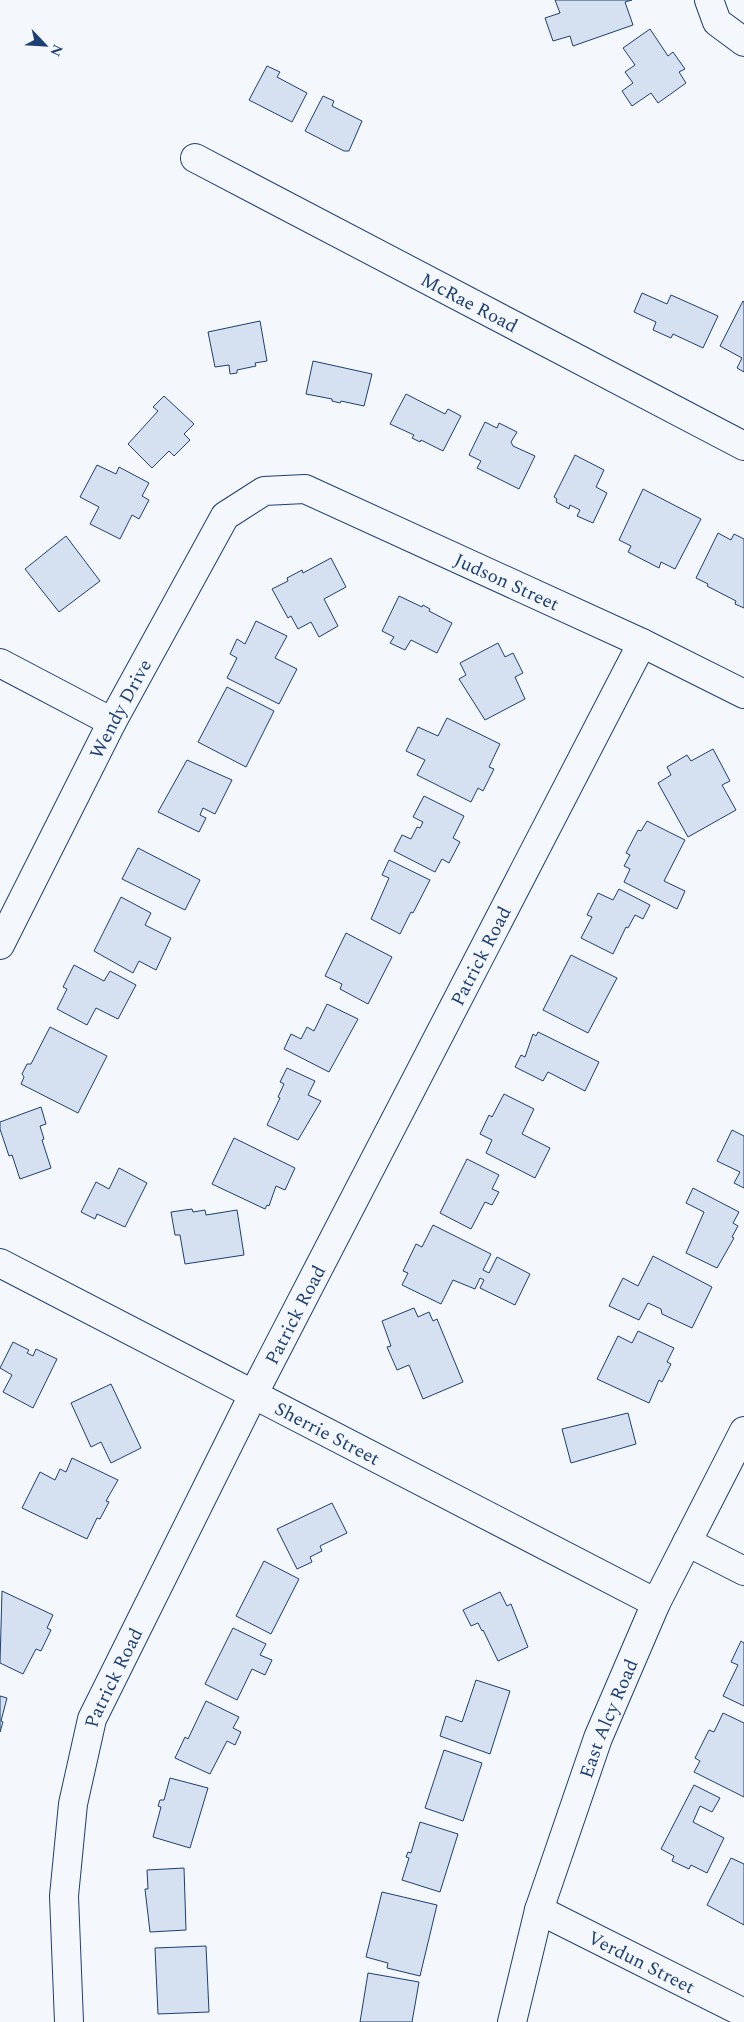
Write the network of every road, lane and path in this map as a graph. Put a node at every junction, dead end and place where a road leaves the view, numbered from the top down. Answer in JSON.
{"nodes":[{"id":1,"x":709,"y":0,"type":"edge"},
{"id":2,"x":744,"y":42,"type":"edge"},
{"id":3,"x":195,"y":158,"type":"dead end"},
{"id":4,"x":744,"y":446,"type":"edge"},
{"id":5,"x":264,"y":491,"type":"joint"},
{"id":6,"x":642,"y":643,"type":"junction"},
{"id":7,"x":0,"y":663,"type":"edge"},
{"id":8,"x":744,"y":694,"type":"edge"},
{"id":9,"x":112,"y":722,"type":"junction"},
{"id":10,"x":0,"y":945,"type":"edge"},
{"id":11,"x":0,"y":1263,"type":"edge"},
{"id":12,"x":253,"y":1395,"type":"junction"},
{"id":13,"x":744,"y":1431,"type":"edge"},
{"id":14,"x":687,"y":1542,"type":"junction"},
{"id":15,"x":744,"y":1571,"type":"edge"},
{"id":16,"x":656,"y":1603,"type":"junction"},
{"id":17,"x":539,"y":1910,"type":"junction"},
{"id":18,"x":744,"y":2013,"type":"edge"},
{"id":19,"x":69,"y":2022,"type":"edge"},
{"id":20,"x":512,"y":2022,"type":"edge"}],
"edges":[{"from":1,"to":2,"type":"street"},
{"from":3,"to":4,"type":"street","name":"McRae Road"},
{"from":5,"to":6,"type":"street","name":"Judson Street"},
{"from":5,"to":9,"type":"street","name":"Wendy Drive"},
{"from":6,"to":8,"type":"street","name":"Judson Street"},
{"from":6,"to":12,"type":"street","name":"Patrick Road"},
{"from":7,"to":9,"type":"street"},
{"from":9,"to":10,"type":"street","name":"Wendy Drive"},
{"from":11,"to":12,"type":"street","name":"Sherrie Street"},
{"from":12,"to":16,"type":"street","name":"Sherrie Street"},
{"from":12,"to":19,"type":"street","name":"Patrick Road"},
{"from":13,"to":14,"type":"street","name":"East Alcy Road"},
{"from":14,"to":15,"type":"street"},
{"from":14,"to":16,"type":"street","name":"East Alcy Road"},
{"from":16,"to":17,"type":"street","name":"East Alcy Road"},
{"from":17,"to":18,"type":"street","name":"Verdun Street"},
{"from":17,"to":20,"type":"street","name":"East Alcy Road"}]}
